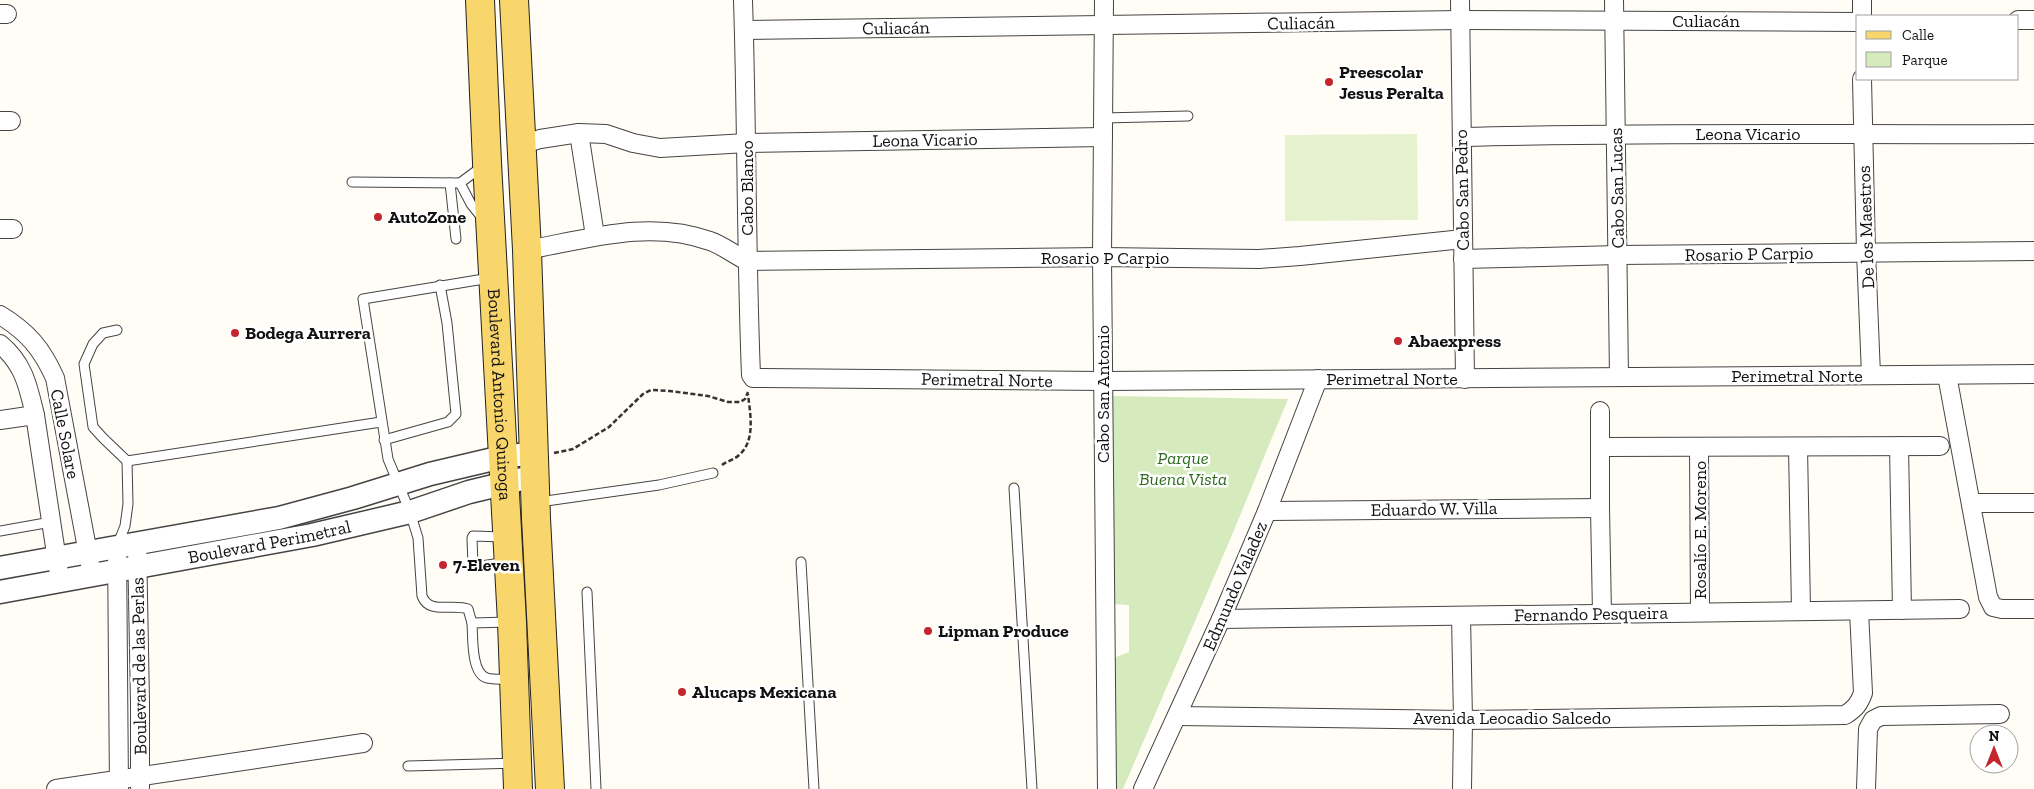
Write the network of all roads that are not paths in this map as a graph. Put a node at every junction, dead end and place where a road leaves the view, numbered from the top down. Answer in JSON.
{"nodes":[{"id":1,"x":480,"y":0,"type":"edge"},
{"id":2,"x":514,"y":0,"type":"edge"},
{"id":3,"x":744,"y":0,"type":"edge"},
{"id":4,"x":1104,"y":0,"type":"edge"},
{"id":5,"x":1460,"y":0,"type":"edge"},
{"id":6,"x":1614,"y":0,"type":"edge"},
{"id":7,"x":1862,"y":0,"type":"edge"},
{"id":8,"x":1862,"y":15,"type":"edge"},
{"id":9,"x":1460,"y":20,"type":"junction"},
{"id":10,"x":1614,"y":20,"type":"junction"},
{"id":11,"x":2019,"y":20,"type":"edge"},
{"id":12,"x":2034,"y":20,"type":"edge"},
{"id":13,"x":1856,"y":22,"type":"edge"},
{"id":14,"x":1104,"y":26,"type":"junction"},
{"id":15,"x":744,"y":30,"type":"junction"},
{"id":16,"x":1862,"y":80,"type":"edge"},
{"id":17,"x":1188,"y":116,"type":"dead end"},
{"id":18,"x":1103,"y":118,"type":"junction"},
{"id":19,"x":579,"y":133,"type":"junction"},
{"id":20,"x":1615,"y":133,"type":"junction"},
{"id":21,"x":2034,"y":134,"type":"edge"},
{"id":22,"x":1863,"y":135,"type":"junction"},
{"id":23,"x":1103,"y":137,"type":"junction"},
{"id":24,"x":1462,"y":137,"type":"junction"},
{"id":25,"x":747,"y":143,"type":"junction"},
{"id":26,"x":521,"y":145,"type":"junction"},
{"id":27,"x":487,"y":163,"type":"junction"},
{"id":28,"x":352,"y":182,"type":"dead end"},
{"id":29,"x":450,"y":183,"type":"junction"},
{"id":30,"x":460,"y":184,"type":"junction"},
{"id":31,"x":491,"y":230,"type":"junction"},
{"id":32,"x":595,"y":236,"type":"junction"},
{"id":33,"x":456,"y":239,"type":"dead end"},
{"id":34,"x":1463,"y":239,"type":"junction"},
{"id":35,"x":527,"y":250,"type":"junction"},
{"id":36,"x":2034,"y":251,"type":"edge"},
{"id":37,"x":1866,"y":252,"type":"junction"},
{"id":38,"x":1618,"y":255,"type":"junction"},
{"id":39,"x":1102,"y":257,"type":"junction"},
{"id":40,"x":1463,"y":259,"type":"junction"},
{"id":41,"x":747,"y":261,"type":"junction"},
{"id":42,"x":493,"y":278,"type":"junction"},
{"id":43,"x":440,"y":286,"type":"junction"},
{"id":44,"x":0,"y":314,"type":"edge"},
{"id":45,"x":117,"y":330,"type":"dead end"},
{"id":46,"x":0,"y":344,"type":"edge"},
{"id":47,"x":48,"y":363,"type":"junction"},
{"id":48,"x":24,"y":373,"type":"junction"},
{"id":49,"x":2034,"y":374,"type":"edge"},
{"id":50,"x":751,"y":375,"type":"joint"},
{"id":51,"x":1871,"y":375,"type":"junction"},
{"id":52,"x":1947,"y":375,"type":"junction"},
{"id":53,"x":1619,"y":376,"type":"junction"},
{"id":54,"x":1318,"y":379,"type":"junction"},
{"id":55,"x":1464,"y":379,"type":"junction"},
{"id":56,"x":1104,"y":381,"type":"junction"},
{"id":57,"x":1600,"y":411,"type":"dead end"},
{"id":58,"x":27,"y":416,"type":"junction"},
{"id":59,"x":0,"y":420,"type":"edge"},
{"id":60,"x":381,"y":422,"type":"junction"},
{"id":61,"x":384,"y":440,"type":"junction"},
{"id":62,"x":1899,"y":446,"type":"junction"},
{"id":63,"x":1940,"y":446,"type":"dead end"},
{"id":64,"x":1600,"y":447,"type":"junction"},
{"id":65,"x":1798,"y":447,"type":"junction"},
{"id":66,"x":1699,"y":448,"type":"junction"},
{"id":67,"x":70,"y":456,"type":"junction"},
{"id":68,"x":43,"y":461,"type":"junction"},
{"id":69,"x":127,"y":461,"type":"junction"},
{"id":70,"x":503,"y":470,"type":"junction"},
{"id":71,"x":713,"y":473,"type":"road end"},
{"id":72,"x":535,"y":477,"type":"junction"},
{"id":73,"x":398,"y":484,"type":"junction"},
{"id":74,"x":1014,"y":488,"type":"dead end"},
{"id":75,"x":1971,"y":503,"type":"junction"},
{"id":76,"x":2034,"y":503,"type":"edge"},
{"id":77,"x":1600,"y":508,"type":"junction"},
{"id":78,"x":1268,"y":511,"type":"junction"},
{"id":79,"x":410,"y":512,"type":"junction"},
{"id":80,"x":51,"y":522,"type":"junction"},
{"id":81,"x":0,"y":531,"type":"edge"},
{"id":82,"x":126,"y":538,"type":"junction"},
{"id":83,"x":88,"y":552,"type":"junction"},
{"id":84,"x":56,"y":557,"type":"junction"},
{"id":85,"x":801,"y":562,"type":"dead end"},
{"id":86,"x":0,"y":568,"type":"edge"},
{"id":87,"x":127,"y":568,"type":"junction"},
{"id":88,"x":92,"y":574,"type":"junction"},
{"id":89,"x":60,"y":580,"type":"junction"},
{"id":90,"x":0,"y":592,"type":"edge"},
{"id":91,"x":587,"y":592,"type":"dead end"},
{"id":92,"x":1960,"y":609,"type":"dead end"},
{"id":93,"x":2034,"y":609,"type":"edge"},
{"id":94,"x":1801,"y":610,"type":"junction"},
{"id":95,"x":1902,"y":610,"type":"junction"},
{"id":96,"x":1859,"y":611,"type":"junction"},
{"id":97,"x":1700,"y":612,"type":"junction"},
{"id":98,"x":1602,"y":614,"type":"junction"},
{"id":99,"x":1461,"y":616,"type":"junction"},
{"id":100,"x":1221,"y":619,"type":"junction"},
{"id":101,"x":512,"y":622,"type":"junction"},
{"id":102,"x":472,"y":623,"type":"junction"},
{"id":103,"x":513,"y":678,"type":"junction"},
{"id":104,"x":119,"y":702,"type":"junction"},
{"id":105,"x":140,"y":703,"type":"junction"},
{"id":106,"x":2000,"y":714,"type":"dead end"},
{"id":107,"x":1178,"y":716,"type":"junction"},
{"id":108,"x":1463,"y":720,"type":"junction"},
{"id":109,"x":363,"y":743,"type":"dead end"},
{"id":110,"x":408,"y":766,"type":"dead end"},
{"id":111,"x":517,"y":776,"type":"edge"},
{"id":112,"x":140,"y":783,"type":"edge"},
{"id":113,"x":119,"y":784,"type":"edge"},
{"id":114,"x":56,"y":789,"type":"edge"},
{"id":115,"x":550,"y":789,"type":"edge"},
{"id":116,"x":596,"y":789,"type":"edge"},
{"id":117,"x":814,"y":789,"type":"edge"},
{"id":118,"x":1032,"y":789,"type":"edge"},
{"id":119,"x":1107,"y":789,"type":"edge"},
{"id":120,"x":1143,"y":789,"type":"edge"},
{"id":121,"x":1462,"y":789,"type":"edge"},
{"id":122,"x":1866,"y":789,"type":"edge"}],
"edges":[{"from":1,"to":27,"type":"main road","name":"Boulevard Antonio Quiroga"},
{"from":2,"to":26,"type":"main road","name":"Boulevard Antonio Quiroga"},
{"from":3,"to":15,"type":"street","name":"Cabo Blanco"},
{"from":4,"to":14,"type":"street","name":"Cabo San Antonio"},
{"from":5,"to":9,"type":"street","name":"Cabo San Pedro"},
{"from":6,"to":10,"type":"street","name":"Cabo San Lucas"},
{"from":7,"to":8,"type":"street"},
{"from":9,"to":10,"type":"street","name":"Culiacán"},
{"from":9,"to":14,"type":"street","name":"Culiacán"},
{"from":9,"to":24,"type":"street","name":"Cabo San Pedro"},
{"from":10,"to":13,"type":"street","name":"Culiacán"},
{"from":10,"to":20,"type":"street","name":"Cabo San Lucas"},
{"from":11,"to":12,"type":"street"},
{"from":14,"to":15,"type":"street","name":"Culiacán"},
{"from":14,"to":18,"type":"street","name":"Cabo San Antonio"},
{"from":15,"to":25,"type":"street","name":"Cabo Blanco"},
{"from":16,"to":22,"type":"street","name":"De los Maestros"},
{"from":17,"to":18,"type":"lane"},
{"from":18,"to":23,"type":"street","name":"Cabo San Antonio"},
{"from":19,"to":25,"type":"street","name":"Leona Vicario"},
{"from":19,"to":26,"type":"street","name":"Leona Vicario"},
{"from":19,"to":32,"type":"street"},
{"from":20,"to":22,"type":"street","name":"Leona Vicario"},
{"from":20,"to":24,"type":"street","name":"Leona Vicario"},
{"from":20,"to":38,"type":"street","name":"Cabo San Lucas"},
{"from":21,"to":22,"type":"street","name":"Leona Vicario"},
{"from":22,"to":37,"type":"street","name":"De los Maestros"},
{"from":23,"to":25,"type":"street","name":"Leona Vicario"},
{"from":23,"to":39,"type":"street","name":"Cabo San Antonio"},
{"from":24,"to":34,"type":"street","name":"Cabo San Pedro"},
{"from":25,"to":41,"type":"street","name":"Cabo Blanco"},
{"from":26,"to":35,"type":"main road","name":"Boulevard Antonio Quiroga"},
{"from":27,"to":30,"type":"lane"},
{"from":27,"to":31,"type":"main road","name":"Boulevard Antonio Quiroga"},
{"from":28,"to":29,"type":"lane"},
{"from":29,"to":30,"type":"lane"},
{"from":29,"to":33,"type":"lane"},
{"from":30,"to":31,"type":"lane"},
{"from":31,"to":42,"type":"main road","name":"Boulevard Antonio Quiroga"},
{"from":32,"to":35,"type":"street"},
{"from":32,"to":41,"type":"street"},
{"from":34,"to":39,"type":"street","name":"Rosario P Carpio"},
{"from":34,"to":40,"type":"street","name":"Cabo San Pedro"},
{"from":35,"to":72,"type":"main road","name":"Boulevard Antonio Quiroga"},
{"from":36,"to":37,"type":"street","name":"Rosario P Carpio"},
{"from":37,"to":38,"type":"street","name":"Rosario P Carpio"},
{"from":37,"to":51,"type":"street","name":"De los Maestros"},
{"from":38,"to":40,"type":"street","name":"Rosario P Carpio"},
{"from":38,"to":53,"type":"street","name":"Cabo San Lucas"},
{"from":39,"to":41,"type":"street","name":"Rosario P Carpio"},
{"from":39,"to":56,"type":"street","name":"Cabo San Antonio"},
{"from":40,"to":55,"type":"street","name":"Cabo San Pedro"},
{"from":41,"to":50,"type":"street","name":"Cabo Blanco"},
{"from":42,"to":43,"type":"lane"},
{"from":42,"to":70,"type":"main road","name":"Boulevard Antonio Quiroga"},
{"from":43,"to":60,"type":"lane"},
{"from":43,"to":61,"type":"lane"},
{"from":44,"to":47,"type":"street","name":"Calle Solare"},
{"from":45,"to":69,"type":"lane"},
{"from":46,"to":48,"type":"street","name":"Calle Solare"},
{"from":47,"to":48,"type":"street"},
{"from":47,"to":67,"type":"street","name":"Calle Solare"},
{"from":48,"to":58,"type":"street","name":"Calle Solare"},
{"from":49,"to":52,"type":"street","name":"Perimetral Norte"},
{"from":50,"to":56,"type":"street","name":"Perimetral Norte"},
{"from":51,"to":52,"type":"street","name":"Perimetral Norte"},
{"from":51,"to":53,"type":"street","name":"Perimetral Norte"},
{"from":52,"to":75,"type":"street"},
{"from":53,"to":55,"type":"street","name":"Perimetral Norte"},
{"from":54,"to":55,"type":"street","name":"Perimetral Norte"},
{"from":54,"to":56,"type":"street","name":"Perimetral Norte"},
{"from":54,"to":78,"type":"street","name":"Edmundo Valadez"},
{"from":56,"to":119,"type":"street","name":"Cabo San Antonio"},
{"from":57,"to":64,"type":"street"},
{"from":58,"to":59,"type":"street"},
{"from":58,"to":68,"type":"street","name":"Calle Solare"},
{"from":60,"to":61,"type":"lane"},
{"from":60,"to":69,"type":"lane"},
{"from":61,"to":73,"type":"lane"},
{"from":62,"to":63,"type":"street"},
{"from":62,"to":65,"type":"street"},
{"from":62,"to":95,"type":"street"},
{"from":64,"to":66,"type":"street"},
{"from":64,"to":77,"type":"street"},
{"from":65,"to":66,"type":"street"},
{"from":65,"to":94,"type":"street"},
{"from":66,"to":97,"type":"street","name":"Rosalío E. Moreno"},
{"from":67,"to":68,"type":"street"},
{"from":67,"to":83,"type":"street","name":"Calle Solare"},
{"from":68,"to":80,"type":"street","name":"Calle Solare"},
{"from":69,"to":82,"type":"lane"},
{"from":70,"to":72,"type":"street","name":"Boulevard Perimetral"},
{"from":70,"to":73,"type":"street","name":"Boulevard Perimetral"},
{"from":70,"to":79,"type":"street","name":"Boulevard Perimetral"},
{"from":70,"to":101,"type":"main road","name":"Boulevard Antonio Quiroga"},
{"from":71,"to":72,"type":"lane"},
{"from":72,"to":115,"type":"main road","name":"Boulevard Antonio Quiroga"},
{"from":73,"to":79,"type":"lane"},
{"from":73,"to":82,"type":"street","name":"Boulevard Perimetral"},
{"from":74,"to":118,"type":"lane"},
{"from":75,"to":76,"type":"street"},
{"from":75,"to":93,"type":"street"},
{"from":77,"to":78,"type":"street","name":"Eduardo W. Villa"},
{"from":77,"to":98,"type":"street"},
{"from":78,"to":100,"type":"street","name":"Edmundo Valadez"},
{"from":79,"to":87,"type":"street","name":"Boulevard Perimetral"},
{"from":79,"to":102,"type":"lane"},
{"from":80,"to":81,"type":"lane"},
{"from":80,"to":84,"type":"street","name":"Calle Solare"},
{"from":82,"to":83,"type":"street","name":"Boulevard Perimetral"},
{"from":82,"to":87,"type":"street","name":"Boulevard de las Perlas"},
{"from":83,"to":84,"type":"street","name":"Boulevard Perimetral"},
{"from":83,"to":88,"type":"street","name":"Calle Solare"},
{"from":84,"to":86,"type":"street","name":"Boulevard Perimetral"},
{"from":84,"to":89,"type":"street","name":"Calle Solare"},
{"from":85,"to":117,"type":"lane"},
{"from":87,"to":88,"type":"street","name":"Boulevard Perimetral"},
{"from":87,"to":104,"type":"street","name":"Boulevard de las Perlas"},
{"from":87,"to":105,"type":"street","name":"Boulevard de las Perlas"},
{"from":88,"to":89,"type":"street","name":"Boulevard Perimetral"},
{"from":89,"to":90,"type":"street","name":"Boulevard Perimetral"},
{"from":91,"to":116,"type":"lane"},
{"from":92,"to":95,"type":"street","name":"Fernando Pesqueira"},
{"from":94,"to":96,"type":"street","name":"Fernando Pesqueira"},
{"from":94,"to":97,"type":"street","name":"Fernando Pesqueira"},
{"from":95,"to":96,"type":"street","name":"Fernando Pesqueira"},
{"from":96,"to":108,"type":"street","name":"Avenida Leocadio Salcedo"},
{"from":97,"to":98,"type":"street","name":"Fernando Pesqueira"},
{"from":98,"to":99,"type":"street","name":"Fernando Pesqueira"},
{"from":99,"to":100,"type":"street","name":"Fernando Pesqueira"},
{"from":99,"to":108,"type":"street"},
{"from":100,"to":107,"type":"street","name":"Edmundo Valadez"},
{"from":101,"to":102,"type":"lane"},
{"from":101,"to":103,"type":"main road","name":"Boulevard Antonio Quiroga"},
{"from":102,"to":103,"type":"lane"},
{"from":103,"to":111,"type":"main road","name":"Boulevard Antonio Quiroga"},
{"from":104,"to":105,"type":"street"},
{"from":104,"to":113,"type":"street","name":"Boulevard de las Perlas"},
{"from":105,"to":112,"type":"street","name":"Boulevard de las Perlas"},
{"from":106,"to":122,"type":"street"},
{"from":107,"to":108,"type":"street","name":"Avenida Leocadio Salcedo"},
{"from":107,"to":120,"type":"street","name":"Edmundo Valadez"},
{"from":108,"to":121,"type":"street"},
{"from":109,"to":112,"type":"street"},
{"from":110,"to":111,"type":"lane"},
{"from":112,"to":113,"type":"street"},
{"from":113,"to":114,"type":"street"}]}
